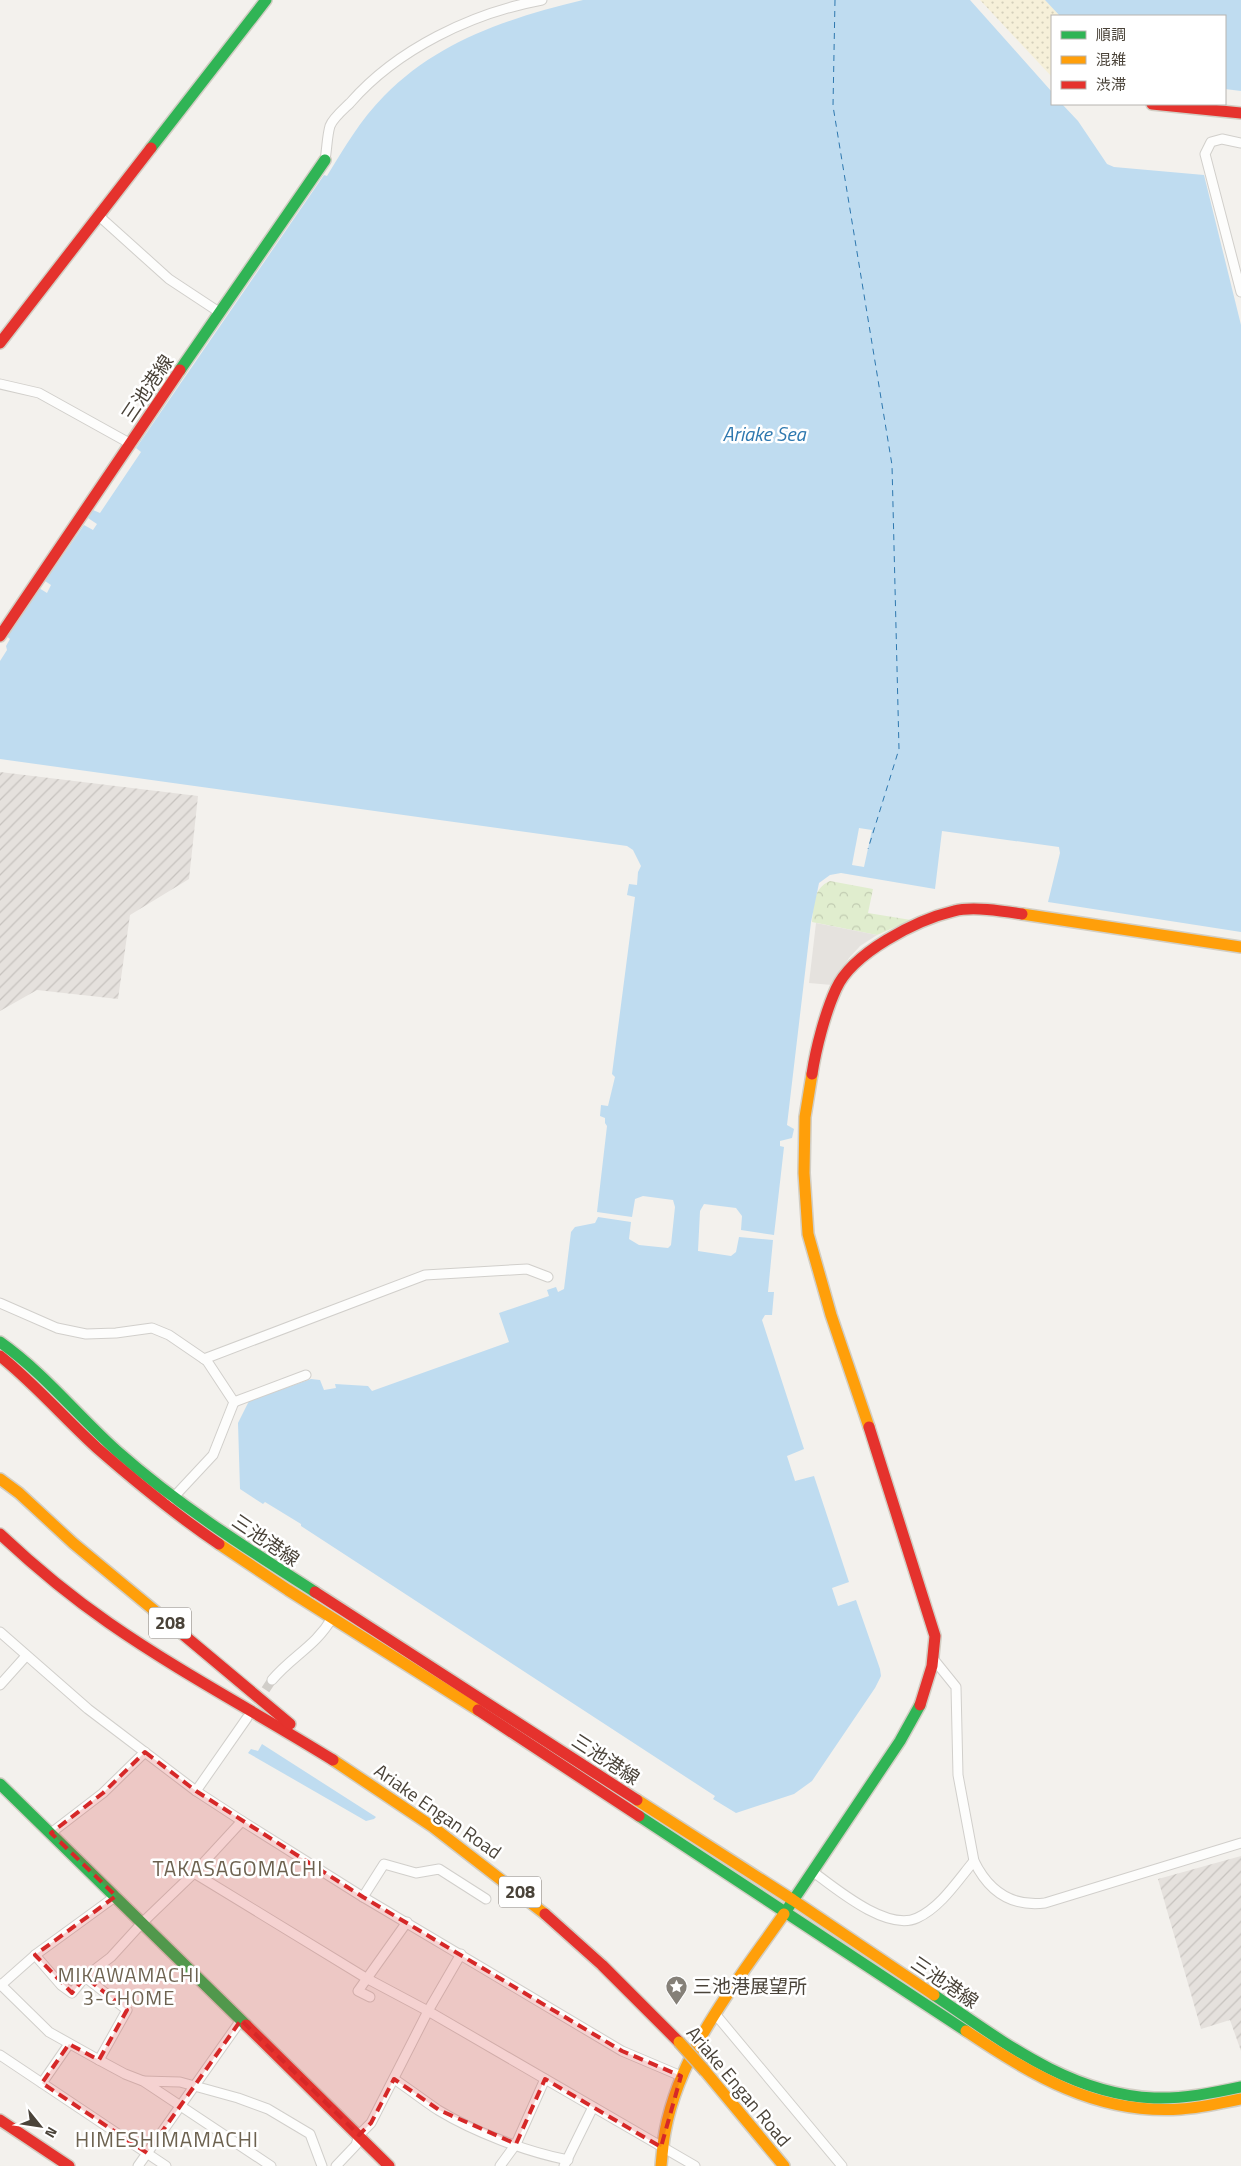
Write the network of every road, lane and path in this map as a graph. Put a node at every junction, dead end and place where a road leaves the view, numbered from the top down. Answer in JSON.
{"nodes":[{"id":1,"x":266,"y":0,"type":"edge"},
{"id":2,"x":542,"y":0,"type":"edge"},
{"id":3,"x":1161,"y":105,"type":"edge"},
{"id":4,"x":1241,"y":114,"type":"edge"},
{"id":5,"x":1241,"y":144,"type":"edge"},
{"id":6,"x":325,"y":160,"type":"joint"},
{"id":7,"x":99,"y":216,"type":"junction"},
{"id":8,"x":1241,"y":292,"type":"edge"},
{"id":9,"x":219,"y":312,"type":"junction"},
{"id":10,"x":0,"y":343,"type":"edge"},
{"id":11,"x":0,"y":384,"type":"edge"},
{"id":12,"x":131,"y":444,"type":"junction"},
{"id":13,"x":0,"y":636,"type":"edge"},
{"id":14,"x":1241,"y":947,"type":"edge"},
{"id":15,"x":548,"y":1277,"type":"dead end"},
{"id":16,"x":0,"y":1303,"type":"edge"},
{"id":17,"x":0,"y":1342,"type":"edge"},
{"id":18,"x":0,"y":1356,"type":"edge"},
{"id":19,"x":204,"y":1359,"type":"junction"},
{"id":20,"x":306,"y":1375,"type":"dead end"},
{"id":21,"x":234,"y":1402,"type":"junction"},
{"id":22,"x":0,"y":1478,"type":"edge"},
{"id":23,"x":170,"y":1501,"type":"junction"},
{"id":24,"x":0,"y":1534,"type":"edge"},
{"id":25,"x":332,"y":1618,"type":"junction"},
{"id":26,"x":0,"y":1632,"type":"edge"},
{"id":27,"x":26,"y":1656,"type":"junction"},
{"id":28,"x":934,"y":1660,"type":"junction"},
{"id":29,"x":272,"y":1680,"type":"tunnel mouth"},
{"id":30,"x":0,"y":1684,"type":"edge"},
{"id":31,"x":247,"y":1718,"type":"dead end"},
{"id":32,"x":145,"y":1752,"type":"junction"},
{"id":33,"x":342,"y":1766,"type":"junction"},
{"id":34,"x":0,"y":1784,"type":"edge"},
{"id":35,"x":196,"y":1791,"type":"junction"},
{"id":36,"x":242,"y":1821,"type":"junction"},
{"id":37,"x":51,"y":1833,"type":"junction"},
{"id":38,"x":1241,"y":1843,"type":"edge"},
{"id":39,"x":974,"y":1861,"type":"junction"},
{"id":40,"x":812,"y":1871,"type":"junction"},
{"id":41,"x":194,"y":1873,"type":"junction"},
{"id":42,"x":116,"y":1896,"type":"junction"},
{"id":43,"x":363,"y":1896,"type":"junction"},
{"id":44,"x":486,"y":1899,"type":"dead end"},
{"id":45,"x":793,"y":1900,"type":"junction"},
{"id":46,"x":785,"y":1912,"type":"junction"},
{"id":47,"x":407,"y":1922,"type":"junction"},
{"id":48,"x":142,"y":1923,"type":"junction"},
{"id":49,"x":461,"y":1954,"type":"junction"},
{"id":50,"x":35,"y":1955,"type":"junction"},
{"id":51,"x":85,"y":1977,"type":"junction"},
{"id":52,"x":366,"y":1978,"type":"junction"},
{"id":53,"x":0,"y":1985,"type":"edge"},
{"id":54,"x":370,"y":1998,"type":"dead end"},
{"id":55,"x":428,"y":2011,"type":"junction"},
{"id":56,"x":716,"y":2015,"type":"junction"},
{"id":57,"x":241,"y":2020,"type":"junction"},
{"id":58,"x":69,"y":2044,"type":"junction"},
{"id":59,"x":0,"y":2055,"type":"edge"},
{"id":60,"x":99,"y":2060,"type":"junction"},
{"id":61,"x":681,"y":2076,"type":"junction"},
{"id":62,"x":394,"y":2079,"type":"junction"},
{"id":63,"x":546,"y":2079,"type":"junction"},
{"id":64,"x":143,"y":2081,"type":"junction"},
{"id":65,"x":42,"y":2083,"type":"junction"},
{"id":66,"x":194,"y":2086,"type":"junction"},
{"id":67,"x":1241,"y":2087,"type":"edge"},
{"id":68,"x":1241,"y":2100,"type":"edge"},
{"id":69,"x":180,"y":2105,"type":"junction"},
{"id":70,"x":593,"y":2107,"type":"junction"},
{"id":71,"x":0,"y":2120,"type":"edge"},
{"id":72,"x":0,"y":2132,"type":"edge"},
{"id":73,"x":359,"y":2135,"type":"junction"},
{"id":74,"x":516,"y":2144,"type":"junction"},
{"id":75,"x":661,"y":2146,"type":"junction"},
{"id":76,"x":147,"y":2153,"type":"junction"},
{"id":77,"x":566,"y":2163,"type":"edge"},
{"id":78,"x":50,"y":2166,"type":"edge"},
{"id":79,"x":69,"y":2166,"type":"edge"},
{"id":80,"x":138,"y":2166,"type":"edge"},
{"id":81,"x":166,"y":2166,"type":"edge"},
{"id":82,"x":271,"y":2166,"type":"edge"},
{"id":83,"x":322,"y":2166,"type":"edge"},
{"id":84,"x":336,"y":2166,"type":"edge"},
{"id":85,"x":389,"y":2166,"type":"edge"},
{"id":86,"x":500,"y":2166,"type":"edge"},
{"id":87,"x":661,"y":2166,"type":"edge"},
{"id":88,"x":695,"y":2166,"type":"edge"},
{"id":89,"x":784,"y":2166,"type":"edge"},
{"id":90,"x":842,"y":2166,"type":"edge"}],
"edges":[{"from":1,"to":7,"type":"main road"},
{"from":2,"to":6,"type":"street"},
{"from":3,"to":4,"type":"main road"},
{"from":5,"to":8,"type":"street"},
{"from":6,"to":9,"type":"main road","name":"三池港線"},
{"from":7,"to":9,"type":"street"},
{"from":7,"to":10,"type":"main road"},
{"from":9,"to":12,"type":"main road","name":"三池港線"},
{"from":11,"to":12,"type":"street"},
{"from":12,"to":13,"type":"main road","name":"三池港線"},
{"from":14,"to":28,"type":"main road"},
{"from":15,"to":19,"type":"street"},
{"from":16,"to":19,"type":"street"},
{"from":17,"to":23,"type":"main road","name":"三池港線"},
{"from":18,"to":23,"type":"main road","name":"三池港線"},
{"from":19,"to":21,"type":"street"},
{"from":20,"to":21,"type":"street"},
{"from":21,"to":23,"type":"street"},
{"from":22,"to":33,"type":"main road","number":"208"},
{"from":23,"to":25,"type":"main road","name":"三池港線"},
{"from":23,"to":45,"type":"main road","name":"三池港線"},
{"from":24,"to":33,"type":"main road","number":"208"},
{"from":25,"to":29,"type":"street"},
{"from":25,"to":46,"type":"main road","name":"三池港線"},
{"from":26,"to":27,"type":"street"},
{"from":27,"to":30,"type":"street"},
{"from":27,"to":32,"type":"street"},
{"from":28,"to":39,"type":"street"},
{"from":28,"to":40,"type":"main road"},
{"from":31,"to":35,"type":"street"},
{"from":32,"to":35,"type":"street"},
{"from":32,"to":37,"type":"street"},
{"from":33,"to":89,"type":"main road","name":"Ariake Engan Road","number":"208","bridge":true},
{"from":34,"to":37,"type":"main road"},
{"from":35,"to":36,"type":"street"},
{"from":36,"to":41,"type":"street"},
{"from":36,"to":43,"type":"street"},
{"from":37,"to":42,"type":"main road"},
{"from":38,"to":39,"type":"street"},
{"from":39,"to":40,"type":"street"},
{"from":40,"to":45,"type":"main road"},
{"from":41,"to":48,"type":"street"},
{"from":41,"to":52,"type":"street"},
{"from":42,"to":48,"type":"main road"},
{"from":42,"to":50,"type":"street"},
{"from":43,"to":44,"type":"street"},
{"from":43,"to":47,"type":"street"},
{"from":45,"to":46,"type":"main road"},
{"from":45,"to":67,"type":"main road","name":"三池港線"},
{"from":46,"to":56,"type":"main road"},
{"from":46,"to":68,"type":"main road","name":"三池港線"},
{"from":47,"to":49,"type":"street"},
{"from":47,"to":52,"type":"street"},
{"from":48,"to":51,"type":"street"},
{"from":48,"to":57,"type":"main road"},
{"from":49,"to":55,"type":"street"},
{"from":49,"to":61,"type":"street"},
{"from":50,"to":51,"type":"street"},
{"from":50,"to":53,"type":"street"},
{"from":51,"to":60,"type":"street"},
{"from":52,"to":54,"type":"street"},
{"from":52,"to":55,"type":"street"},
{"from":53,"to":58,"type":"street"},
{"from":55,"to":62,"type":"street"},
{"from":55,"to":63,"type":"street"},
{"from":56,"to":61,"type":"main road"},
{"from":56,"to":90,"type":"street"},
{"from":57,"to":66,"type":"street"},
{"from":57,"to":73,"type":"main road"},
{"from":58,"to":60,"type":"street"},
{"from":58,"to":65,"type":"street"},
{"from":59,"to":65,"type":"street"},
{"from":60,"to":64,"type":"street"},
{"from":61,"to":75,"type":"main road"},
{"from":62,"to":73,"type":"street"},
{"from":62,"to":74,"type":"street"},
{"from":63,"to":70,"type":"street"},
{"from":63,"to":74,"type":"street"},
{"from":64,"to":66,"type":"street"},
{"from":64,"to":69,"type":"street"},
{"from":65,"to":76,"type":"street"},
{"from":66,"to":69,"type":"street"},
{"from":66,"to":83,"type":"street"},
{"from":69,"to":76,"type":"street"},
{"from":69,"to":82,"type":"street"},
{"from":70,"to":75,"type":"street"},
{"from":70,"to":77,"type":"street"},
{"from":71,"to":79,"type":"main road"},
{"from":72,"to":78,"type":"main road"},
{"from":73,"to":84,"type":"street"},
{"from":73,"to":85,"type":"main road"},
{"from":74,"to":77,"type":"street"},
{"from":74,"to":86,"type":"street"},
{"from":75,"to":87,"type":"main road"},
{"from":75,"to":88,"type":"street"},
{"from":76,"to":80,"type":"street"},
{"from":76,"to":81,"type":"street"}]}
